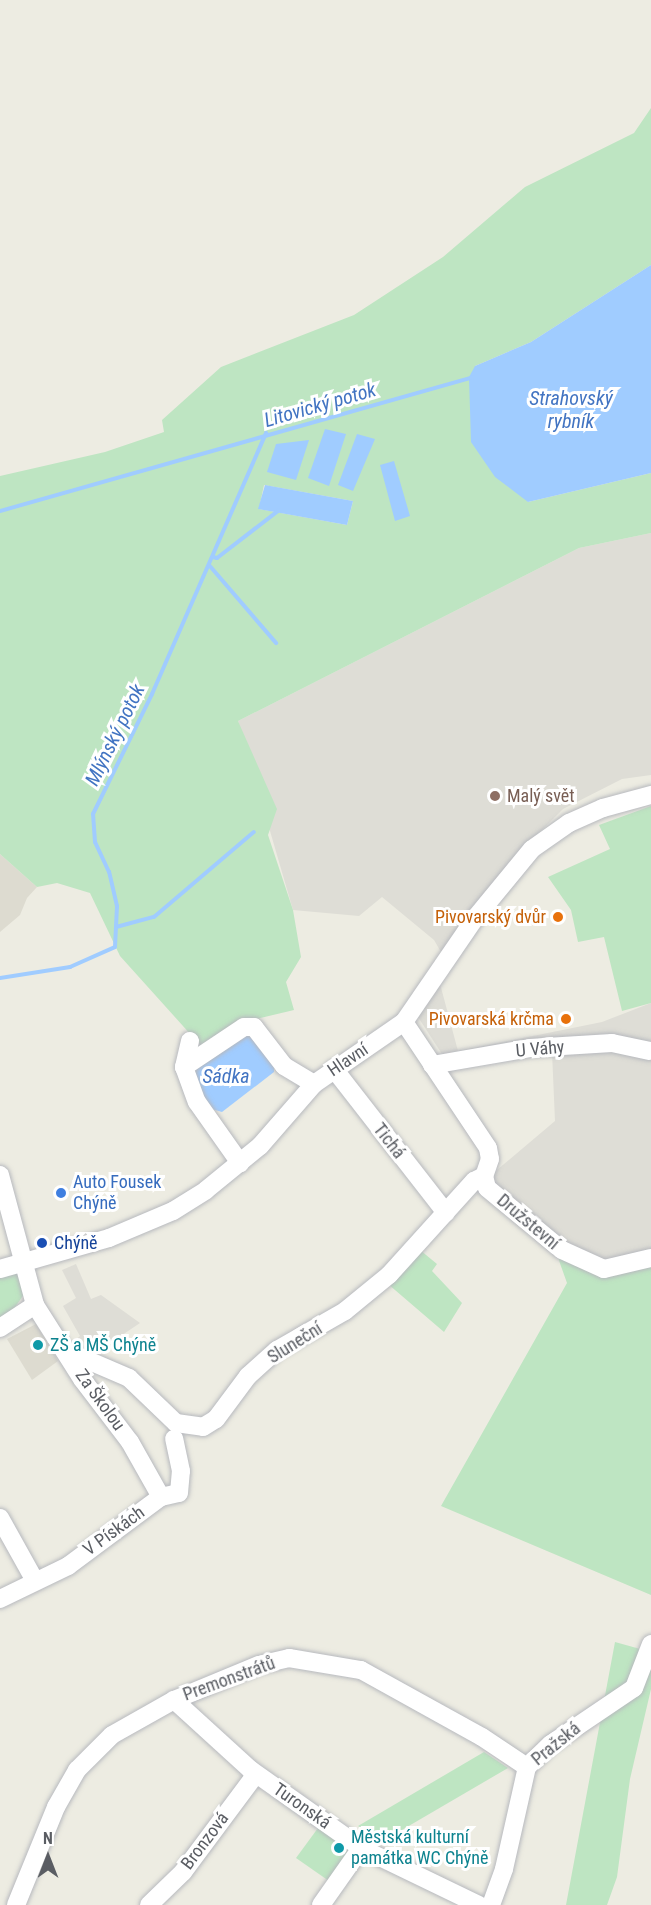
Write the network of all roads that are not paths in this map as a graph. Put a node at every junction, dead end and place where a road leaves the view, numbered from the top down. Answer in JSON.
{"nodes":[{"id":1,"x":651,"y":795,"type":"edge"},
{"id":2,"x":404,"y":1022,"type":"junction"},
{"id":3,"x":190,"y":1041,"type":"dead end"},
{"id":4,"x":649,"y":1052,"type":"dead end"},
{"id":5,"x":432,"y":1065,"type":"junction"},
{"id":6,"x":184,"y":1067,"type":"junction"},
{"id":7,"x":334,"y":1069,"type":"junction"},
{"id":8,"x":314,"y":1084,"type":"junction"},
{"id":9,"x":240,"y":1163,"type":"junction"},
{"id":10,"x":0,"y":1175,"type":"edge"},
{"id":11,"x":484,"y":1176,"type":"junction"},
{"id":12,"x":446,"y":1214,"type":"junction"},
{"id":13,"x":651,"y":1258,"type":"edge"},
{"id":14,"x":22,"y":1262,"type":"junction"},
{"id":15,"x":0,"y":1269,"type":"edge"},
{"id":16,"x":35,"y":1305,"type":"junction"},
{"id":17,"x":0,"y":1328,"type":"edge"},
{"id":18,"x":64,"y":1350,"type":"junction"},
{"id":19,"x":174,"y":1439,"type":"dead end"},
{"id":20,"x":161,"y":1497,"type":"junction"},
{"id":21,"x":0,"y":1518,"type":"edge"},
{"id":22,"x":35,"y":1581,"type":"junction"},
{"id":23,"x":0,"y":1599,"type":"edge"},
{"id":24,"x":651,"y":1644,"type":"edge"},
{"id":25,"x":174,"y":1700,"type":"junction"},
{"id":26,"x":527,"y":1767,"type":"junction"},
{"id":27,"x":256,"y":1774,"type":"junction"},
{"id":28,"x":362,"y":1848,"type":"junction"},
{"id":29,"x":16,"y":1905,"type":"edge"},
{"id":30,"x":149,"y":1905,"type":"edge"},
{"id":31,"x":321,"y":1905,"type":"edge"},
{"id":32,"x":479,"y":1905,"type":"edge"},
{"id":33,"x":491,"y":1905,"type":"edge"}],
"edges":[{"from":1,"to":2,"type":"street","name":"Hlavní"},
{"from":2,"to":5,"type":"street","name":"Družstevní"},
{"from":2,"to":7,"type":"street","name":"Hlavní"},
{"from":3,"to":6,"type":"street"},
{"from":4,"to":5,"type":"street","name":"U Váhy"},
{"from":5,"to":11,"type":"street","name":"Družstevní"},
{"from":6,"to":8,"type":"street"},
{"from":6,"to":9,"type":"street"},
{"from":7,"to":8,"type":"street","name":"Hlavní"},
{"from":7,"to":12,"type":"street","name":"Tichá"},
{"from":8,"to":9,"type":"street","name":"Hlavní"},
{"from":9,"to":14,"type":"street","name":"Hlavní"},
{"from":10,"to":14,"type":"street","name":"Za Školou"},
{"from":11,"to":12,"type":"street","name":"Sluneční"},
{"from":11,"to":13,"type":"street","name":"Družstevní"},
{"from":12,"to":18,"type":"street","name":"Sluneční"},
{"from":14,"to":15,"type":"street","name":"Hlavní"},
{"from":14,"to":16,"type":"street","name":"Za Školou"},
{"from":16,"to":17,"type":"street"},
{"from":16,"to":18,"type":"street","name":"Za Školou"},
{"from":18,"to":20,"type":"street","name":"Za Školou"},
{"from":19,"to":20,"type":"street","name":"V Pískách"},
{"from":20,"to":22,"type":"street","name":"V Pískách"},
{"from":21,"to":22,"type":"street"},
{"from":22,"to":23,"type":"street","name":"V Pískách"},
{"from":24,"to":26,"type":"street","name":"Pražská"},
{"from":25,"to":26,"type":"street","name":"Premonstrátů"},
{"from":25,"to":27,"type":"street","name":"Turonská"},
{"from":25,"to":29,"type":"street","name":"Premonstrátů"},
{"from":26,"to":33,"type":"street","name":"Pražská"},
{"from":27,"to":28,"type":"street","name":"Turonská"},
{"from":27,"to":30,"type":"street","name":"Bronzová"},
{"from":28,"to":31,"type":"street"},
{"from":28,"to":32,"type":"street","name":"Turonská"}]}
